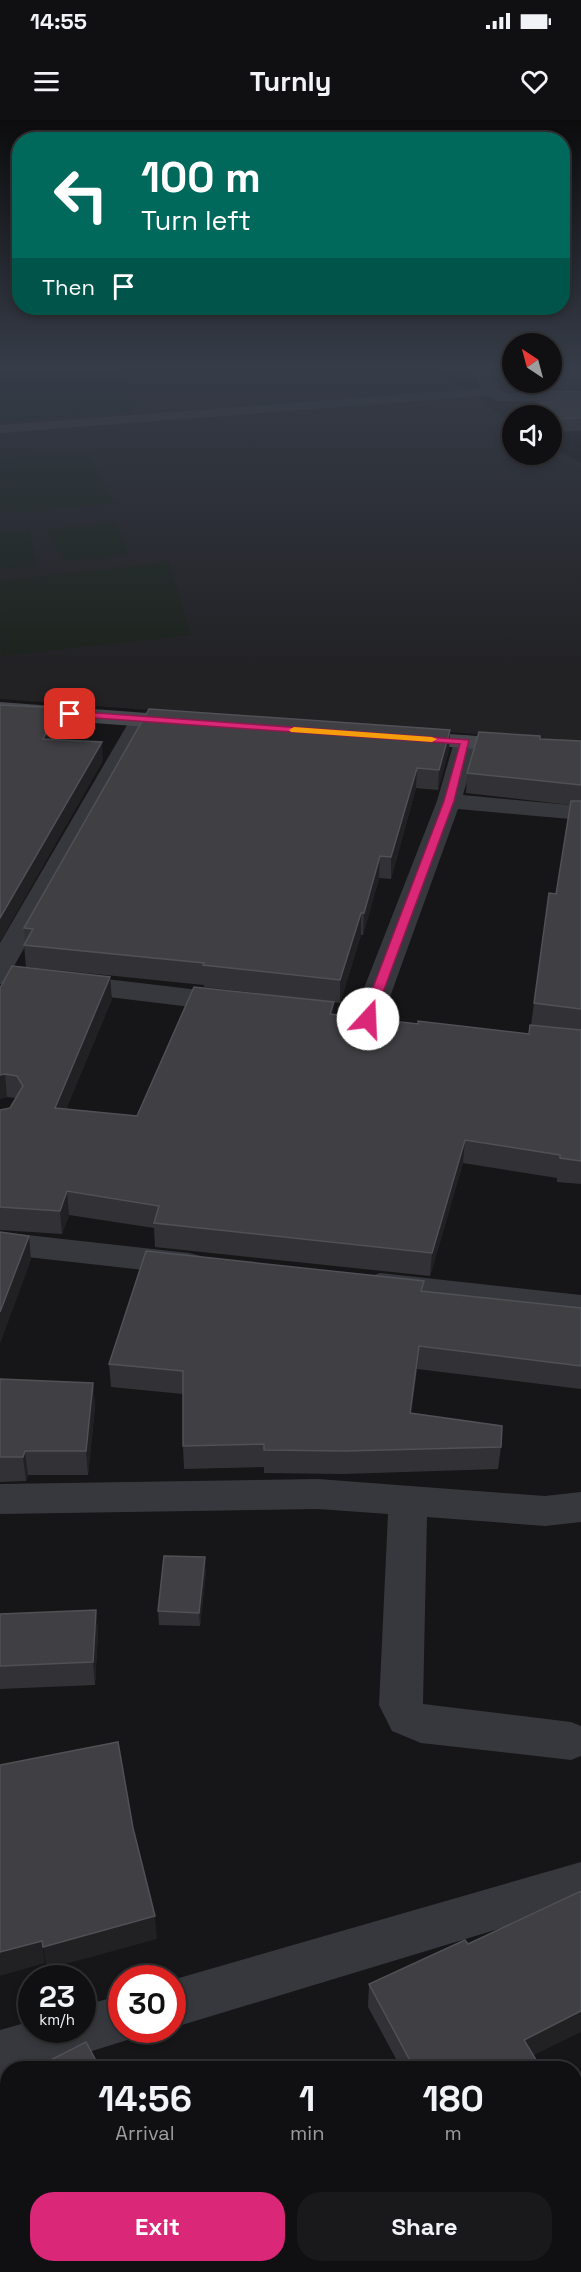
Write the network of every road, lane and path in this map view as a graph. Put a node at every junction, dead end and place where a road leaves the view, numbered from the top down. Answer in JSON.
{"nodes":[{"id":1,"x":0,"y":709,"type":"edge"},
{"id":2,"x":141,"y":720,"type":"junction"},
{"id":3,"x":211,"y":724,"type":"edge"},
{"id":4,"x":384,"y":736,"type":"edge"},
{"id":5,"x":466,"y":742,"type":"junction"},
{"id":6,"x":581,"y":750,"type":"edge"},
{"id":7,"x":449,"y":801,"type":"junction"},
{"id":8,"x":581,"y":813,"type":"edge"},
{"id":9,"x":0,"y":967,"type":"edge"},
{"id":10,"x":0,"y":975,"type":"edge"},
{"id":11,"x":261,"y":1006,"type":"edge"},
{"id":12,"x":368,"y":1019,"type":"edge"},
{"id":13,"x":0,"y":1243,"type":"edge"},
{"id":14,"x":225,"y":1268,"type":"edge"},
{"id":15,"x":344,"y":1281,"type":"edge"},
{"id":16,"x":581,"y":1307,"type":"edge"},
{"id":17,"x":0,"y":1499,"type":"edge"},
{"id":18,"x":408,"y":1501,"type":"junction"},
{"id":19,"x":581,"y":1508,"type":"edge"},
{"id":20,"x":571,"y":1741,"type":"dead end"},
{"id":21,"x":581,"y":1883,"type":"edge"},
{"id":22,"x":186,"y":2000,"type":"edge"},
{"id":23,"x":108,"y":2023,"type":"edge"},
{"id":24,"x":0,"y":2055,"type":"edge"}],
"edges":[{"from":1,"to":2,"type":"street"},
{"from":2,"to":3,"type":"street"},
{"from":2,"to":9,"type":"street"},
{"from":4,"to":5,"type":"street"},
{"from":5,"to":6,"type":"street"},
{"from":5,"to":7,"type":"street"},
{"from":7,"to":8,"type":"street"},
{"from":7,"to":12,"type":"street"},
{"from":10,"to":11,"type":"street"},
{"from":13,"to":14,"type":"street"},
{"from":15,"to":16,"type":"street"},
{"from":17,"to":18,"type":"street"},
{"from":18,"to":19,"type":"street"},
{"from":18,"to":20,"type":"street"},
{"from":21,"to":22,"type":"street"},
{"from":23,"to":24,"type":"street"}]}
